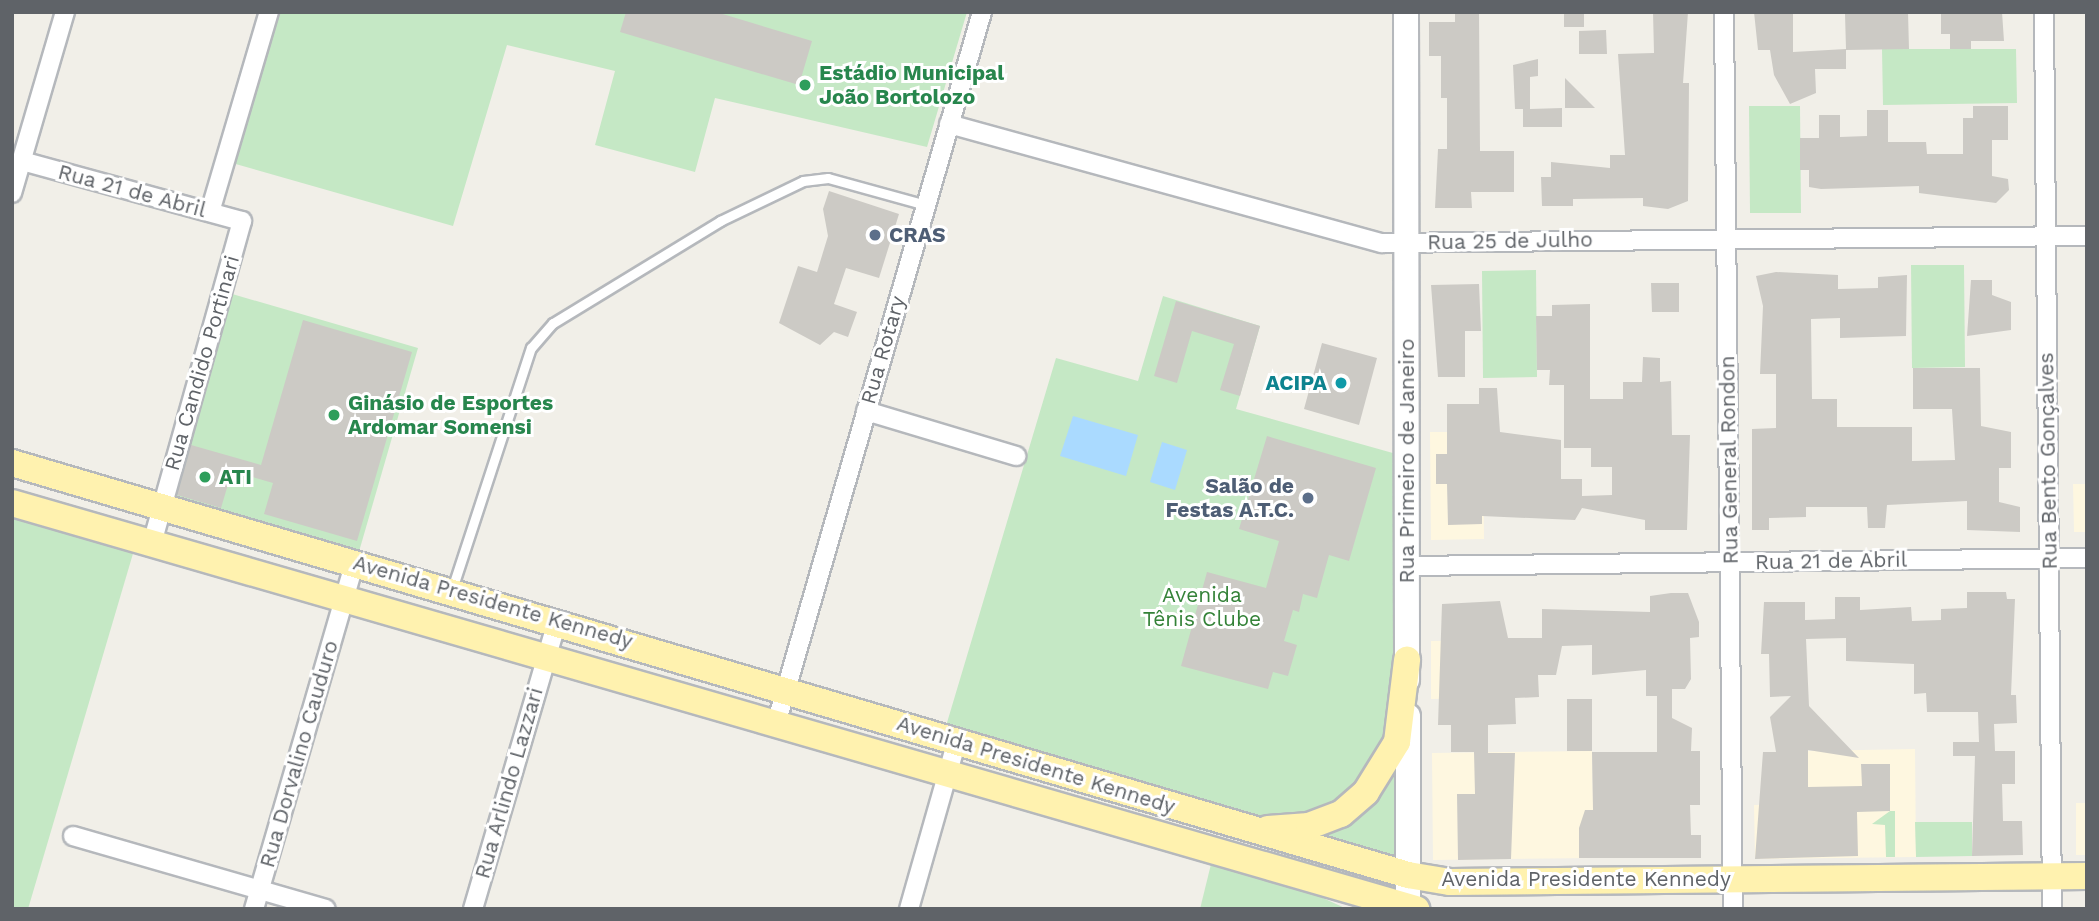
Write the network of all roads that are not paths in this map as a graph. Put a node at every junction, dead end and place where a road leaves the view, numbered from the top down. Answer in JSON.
{"nodes":[{"id":1,"x":65,"y":12,"type":"edge"},
{"id":2,"x":269,"y":12,"type":"edge"},
{"id":3,"x":982,"y":12,"type":"edge"},
{"id":4,"x":1406,"y":12,"type":"edge"},
{"id":5,"x":1724,"y":12,"type":"edge"},
{"id":6,"x":2044,"y":12,"type":"edge"},
{"id":7,"x":949,"y":124,"type":"junction"},
{"id":8,"x":22,"y":161,"type":"junction"},
{"id":9,"x":12,"y":193,"type":"edge"},
{"id":10,"x":926,"y":205,"type":"junction"},
{"id":11,"x":210,"y":212,"type":"junction"},
{"id":12,"x":242,"y":221,"type":"joint"},
{"id":13,"x":2046,"y":236,"type":"junction"},
{"id":14,"x":2087,"y":236,"type":"edge"},
{"id":15,"x":1727,"y":239,"type":"junction"},
{"id":16,"x":1407,"y":242,"type":"junction"},
{"id":17,"x":866,"y":411,"type":"junction"},
{"id":18,"x":1016,"y":456,"type":"dead end"},
{"id":19,"x":12,"y":463,"type":"edge"},
{"id":20,"x":12,"y":503,"type":"edge"},
{"id":21,"x":161,"y":506,"type":"junction"},
{"id":22,"x":152,"y":544,"type":"junction"},
{"id":23,"x":2049,"y":558,"type":"junction"},
{"id":24,"x":2087,"y":558,"type":"edge"},
{"id":25,"x":355,"y":562,"type":"junction"},
{"id":26,"x":1730,"y":562,"type":"junction"},
{"id":27,"x":1407,"y":566,"type":"junction"},
{"id":28,"x":452,"y":590,"type":"junction"},
{"id":29,"x":344,"y":599,"type":"junction"},
{"id":30,"x":557,"y":621,"type":"junction"},
{"id":31,"x":545,"y":657,"type":"junction"},
{"id":32,"x":1407,"y":660,"type":"junction"},
{"id":33,"x":786,"y":688,"type":"junction"},
{"id":34,"x":776,"y":724,"type":"junction"},
{"id":35,"x":957,"y":740,"type":"junction"},
{"id":36,"x":947,"y":774,"type":"junction"},
{"id":37,"x":1235,"y":826,"type":"junction"},
{"id":38,"x":73,"y":836,"type":"dead end"},
{"id":39,"x":1247,"y":860,"type":"junction"},
{"id":40,"x":1408,"y":875,"type":"junction"},
{"id":41,"x":2052,"y":876,"type":"junction"},
{"id":42,"x":2087,"y":876,"type":"edge"},
{"id":43,"x":1733,"y":879,"type":"junction"},
{"id":44,"x":259,"y":889,"type":"junction"},
{"id":45,"x":1408,"y":908,"type":"edge"},
{"id":46,"x":254,"y":909,"type":"edge"},
{"id":47,"x":326,"y":909,"type":"edge"},
{"id":48,"x":473,"y":909,"type":"edge"},
{"id":49,"x":909,"y":909,"type":"edge"},
{"id":50,"x":1354,"y":909,"type":"edge"},
{"id":51,"x":1416,"y":909,"type":"edge"},
{"id":52,"x":1733,"y":909,"type":"edge"},
{"id":53,"x":2052,"y":909,"type":"edge"}],
"edges":[{"from":1,"to":8,"type":"street"},
{"from":2,"to":11,"type":"street"},
{"from":3,"to":7,"type":"street","name":"Rua Rotary"},
{"from":4,"to":16,"type":"street","name":"Rua Primeiro de Janeiro"},
{"from":5,"to":15,"type":"street","name":"Rua General Rondon"},
{"from":6,"to":13,"type":"street","name":"Rua Bento Gonçalves"},
{"from":7,"to":10,"type":"street","name":"Rua Rotary"},
{"from":7,"to":16,"type":"street","name":"Rua 25 de Julho"},
{"from":8,"to":9,"type":"street"},
{"from":8,"to":11,"type":"street","name":"Rua 21 de Abril"},
{"from":10,"to":17,"type":"street","name":"Rua Rotary"},
{"from":10,"to":28,"type":"lane"},
{"from":11,"to":12,"type":"street","name":"Rua 21 de Abril"},
{"from":12,"to":21,"type":"street","name":"Rua Candido Portinari"},
{"from":13,"to":14,"type":"street","name":"Rua 25 de Julho"},
{"from":13,"to":15,"type":"street","name":"Rua 25 de Julho"},
{"from":13,"to":23,"type":"street","name":"Rua Bento Gonçalves"},
{"from":15,"to":16,"type":"street","name":"Rua 25 de Julho"},
{"from":15,"to":26,"type":"street","name":"Rua General Rondon"},
{"from":16,"to":27,"type":"street","name":"Rua Primeiro de Janeiro"},
{"from":17,"to":18,"type":"street"},
{"from":17,"to":33,"type":"street","name":"Rua Rotary"},
{"from":19,"to":21,"type":"main road","name":"Avenida Presidente Kennedy"},
{"from":20,"to":22,"type":"main road","name":"Avenida Presidente Kennedy"},
{"from":21,"to":22,"type":"street","name":"Rua Candido Portinari"},
{"from":21,"to":25,"type":"main road","name":"Avenida Presidente Kennedy"},
{"from":22,"to":29,"type":"main road","name":"Avenida Presidente Kennedy"},
{"from":23,"to":24,"type":"street","name":"Rua 21 de Abril"},
{"from":23,"to":26,"type":"street","name":"Rua 21 de Abril"},
{"from":23,"to":41,"type":"street","name":"Rua Bento Gonçalves"},
{"from":25,"to":28,"type":"main road","name":"Avenida Presidente Kennedy"},
{"from":25,"to":29,"type":"street","name":"Rua Dorvalino Cauduro"},
{"from":26,"to":27,"type":"street","name":"Rua 21 de Abril"},
{"from":26,"to":43,"type":"street","name":"Rua General Rondon"},
{"from":27,"to":32,"type":"street","name":"Rua Primeiro de Janeiro"},
{"from":28,"to":30,"type":"main road","name":"Avenida Presidente Kennedy"},
{"from":29,"to":31,"type":"main road","name":"Avenida Presidente Kennedy"},
{"from":29,"to":44,"type":"street","name":"Rua Dorvalino Cauduro"},
{"from":30,"to":31,"type":"street","name":"Rua Arlindo Lazzari"},
{"from":30,"to":33,"type":"main road","name":"Avenida Presidente Kennedy"},
{"from":31,"to":34,"type":"main road","name":"Avenida Presidente Kennedy"},
{"from":31,"to":48,"type":"street","name":"Rua Arlindo Lazzari"},
{"from":32,"to":37,"type":"main road"},
{"from":32,"to":40,"type":"street","name":"Rua Primeiro de Janeiro"},
{"from":33,"to":34,"type":"street","name":"Rua Rotary"},
{"from":33,"to":35,"type":"main road","name":"Avenida Presidente Kennedy"},
{"from":34,"to":36,"type":"main road","name":"Avenida Presidente Kennedy"},
{"from":35,"to":36,"type":"street"},
{"from":35,"to":37,"type":"main road","name":"Avenida Presidente Kennedy"},
{"from":36,"to":39,"type":"main road","name":"Avenida Presidente Kennedy"},
{"from":36,"to":49,"type":"street"},
{"from":37,"to":40,"type":"main road","name":"Avenida Presidente Kennedy"},
{"from":38,"to":44,"type":"street"},
{"from":39,"to":45,"type":"main road","name":"Avenida Presidente Kennedy"},
{"from":39,"to":50,"type":"main road"},
{"from":40,"to":43,"type":"main road","name":"Avenida Presidente Kennedy"},
{"from":40,"to":45,"type":"street","name":"Rua Primeiro de Janeiro"},
{"from":41,"to":42,"type":"main road","name":"Avenida Presidente Kennedy"},
{"from":41,"to":43,"type":"main road","name":"Avenida Presidente Kennedy"},
{"from":41,"to":53,"type":"street","name":"Rua Bento Gonçalves"},
{"from":43,"to":52,"type":"street","name":"Rua General Rondon"},
{"from":44,"to":46,"type":"street","name":"Rua Dorvalino Cauduro"},
{"from":44,"to":47,"type":"street"},
{"from":45,"to":51,"type":"main road","name":"Avenida Presidente Kennedy"}]}
